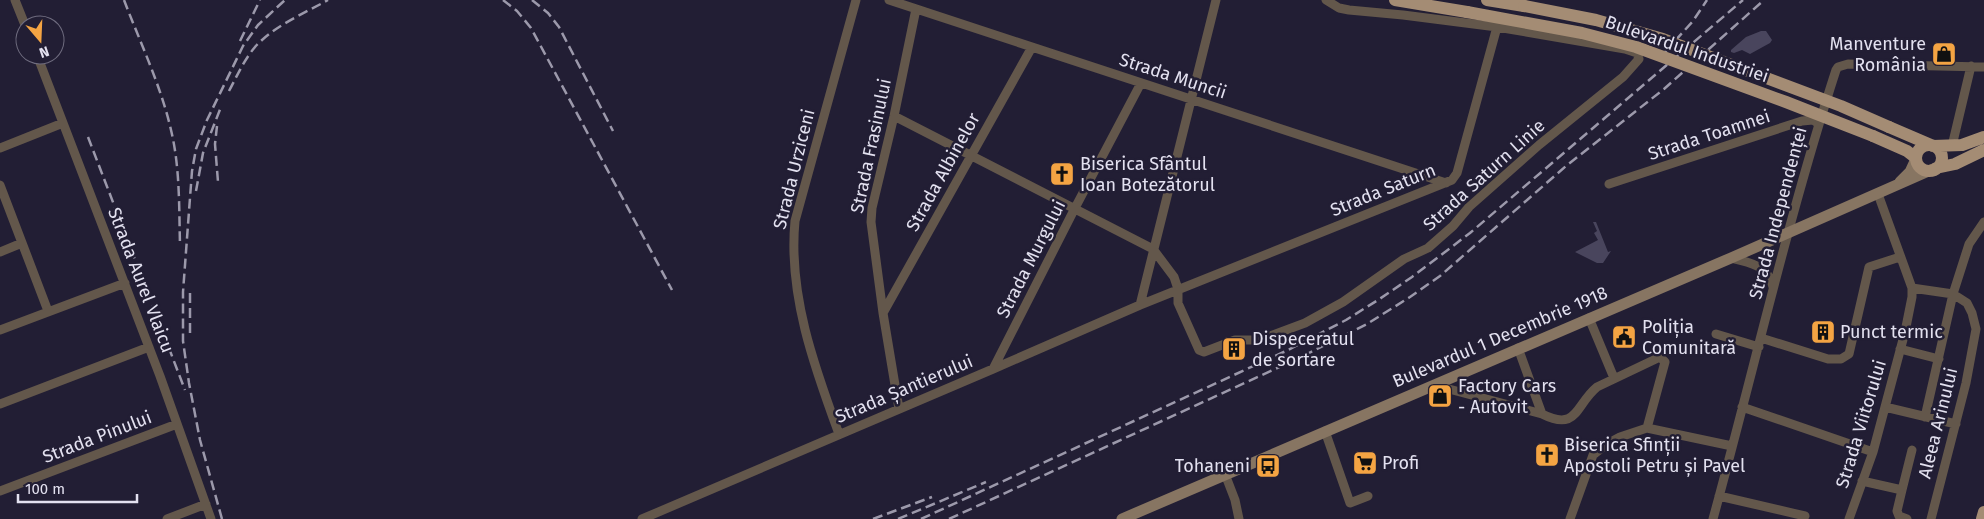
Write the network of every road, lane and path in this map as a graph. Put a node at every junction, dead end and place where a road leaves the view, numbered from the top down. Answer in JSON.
{"nodes":[{"id":1,"x":15,"y":0,"type":"edge"},
{"id":2,"x":856,"y":0,"type":"edge"},
{"id":3,"x":890,"y":0,"type":"edge"},
{"id":4,"x":1216,"y":0,"type":"edge"},
{"id":5,"x":1326,"y":0,"type":"edge"},
{"id":6,"x":1403,"y":0,"type":"edge"},
{"id":7,"x":1437,"y":0,"type":"edge"},
{"id":8,"x":1487,"y":0,"type":"edge"},
{"id":9,"x":916,"y":9,"type":"junction"},
{"id":10,"x":1467,"y":12,"type":"junction"},
{"id":11,"x":21,"y":15,"type":"edge"},
{"id":12,"x":1496,"y":27,"type":"junction"},
{"id":13,"x":1032,"y":46,"type":"junction"},
{"id":14,"x":41,"y":65,"type":"edge"},
{"id":15,"x":1971,"y":66,"type":"junction"},
{"id":16,"x":1984,"y":67,"type":"edge"},
{"id":17,"x":1141,"y":83,"type":"junction"},
{"id":18,"x":1191,"y":99,"type":"junction"},
{"id":19,"x":894,"y":116,"type":"junction"},
{"id":20,"x":63,"y":123,"type":"junction"},
{"id":21,"x":1818,"y":124,"type":"junction"},
{"id":22,"x":1984,"y":137,"type":"edge"},
{"id":23,"x":1932,"y":145,"type":"junction"},
{"id":24,"x":1952,"y":146,"type":"junction"},
{"id":25,"x":0,"y":148,"type":"edge"},
{"id":26,"x":1984,"y":150,"type":"edge"},
{"id":27,"x":971,"y":156,"type":"junction"},
{"id":28,"x":1916,"y":159,"type":"junction"},
{"id":29,"x":1935,"y":168,"type":"junction"},
{"id":30,"x":1446,"y":184,"type":"junction"},
{"id":31,"x":1609,"y":184,"type":"dead end"},
{"id":32,"x":0,"y":185,"type":"edge"},
{"id":33,"x":1893,"y":188,"type":"junction"},
{"id":34,"x":1878,"y":194,"type":"junction"},
{"id":35,"x":1075,"y":208,"type":"junction"},
{"id":36,"x":1984,"y":222,"type":"edge"},
{"id":37,"x":1789,"y":233,"type":"junction"},
{"id":38,"x":22,"y":243,"type":"junction"},
{"id":39,"x":1153,"y":249,"type":"junction"},
{"id":40,"x":0,"y":252,"type":"edge"},
{"id":41,"x":1900,"y":256,"type":"junction"},
{"id":42,"x":1731,"y":258,"type":"junction"},
{"id":43,"x":125,"y":283,"type":"junction"},
{"id":44,"x":1773,"y":287,"type":"junction"},
{"id":45,"x":1912,"y":288,"type":"junction"},
{"id":46,"x":1178,"y":289,"type":"junction"},
{"id":47,"x":1953,"y":294,"type":"junction"},
{"id":48,"x":1140,"y":305,"type":"junction"},
{"id":49,"x":48,"y":311,"type":"junction"},
{"id":50,"x":883,"y":313,"type":"junction"},
{"id":51,"x":1589,"y":318,"type":"junction"},
{"id":52,"x":0,"y":330,"type":"edge"},
{"id":53,"x":1716,"y":334,"type":"dead end"},
{"id":54,"x":1760,"y":342,"type":"junction"},
{"id":55,"x":149,"y":347,"type":"junction"},
{"id":56,"x":1518,"y":348,"type":"junction"},
{"id":57,"x":1900,"y":349,"type":"junction"},
{"id":58,"x":1939,"y":359,"type":"junction"},
{"id":59,"x":993,"y":369,"type":"junction"},
{"id":60,"x":1614,"y":378,"type":"junction"},
{"id":61,"x":1434,"y":385,"type":"junction"},
{"id":62,"x":0,"y":404,"type":"edge"},
{"id":63,"x":1742,"y":407,"type":"junction"},
{"id":64,"x":1885,"y":407,"type":"junction"},
{"id":65,"x":899,"y":409,"type":"junction"},
{"id":66,"x":1542,"y":414,"type":"junction"},
{"id":67,"x":1926,"y":417,"type":"junction"},
{"id":68,"x":177,"y":424,"type":"junction"},
{"id":69,"x":1956,"y":424,"type":"junction"},
{"id":70,"x":1647,"y":428,"type":"junction"},
{"id":71,"x":1325,"y":431,"type":"junction"},
{"id":72,"x":839,"y":434,"type":"junction"},
{"id":73,"x":1732,"y":446,"type":"junction"},
{"id":74,"x":1912,"y":450,"type":"dead end"},
{"id":75,"x":1873,"y":452,"type":"junction"},
{"id":76,"x":1225,"y":474,"type":"junction"},
{"id":77,"x":1862,"y":482,"type":"junction"},
{"id":78,"x":1902,"y":490,"type":"junction"},
{"id":79,"x":0,"y":491,"type":"edge"},
{"id":80,"x":1368,"y":496,"type":"dead end"},
{"id":81,"x":1719,"y":496,"type":"junction"},
{"id":82,"x":206,"y":504,"type":"junction"},
{"id":83,"x":1984,"y":512,"type":"edge"},
{"id":84,"x":1805,"y":516,"type":"dead end"},
{"id":85,"x":1239,"y":517,"type":"edge"},
{"id":86,"x":166,"y":519,"type":"edge"},
{"id":87,"x":211,"y":519,"type":"edge"},
{"id":88,"x":642,"y":519,"type":"edge"},
{"id":89,"x":1122,"y":519,"type":"edge"},
{"id":90,"x":1248,"y":519,"type":"edge"},
{"id":91,"x":1570,"y":519,"type":"edge"},
{"id":92,"x":1713,"y":519,"type":"edge"},
{"id":93,"x":1848,"y":519,"type":"edge"},
{"id":94,"x":1907,"y":519,"type":"edge"},
{"id":95,"x":1931,"y":519,"type":"edge"},
{"id":96,"x":1982,"y":519,"type":"edge"}],
"edges":[{"from":1,"to":11,"type":"street"},
{"from":2,"to":72,"type":"street","name":"Strada Urziceni"},
{"from":3,"to":9,"type":"street","name":"Strada Muncii"},
{"from":4,"to":18,"type":"street"},
{"from":5,"to":12,"type":"street"},
{"from":6,"to":10,"type":"main road"},
{"from":7,"to":10,"type":"main road","name":"Bulevardul Industriei"},
{"from":8,"to":23,"type":"main road","name":"Bulevardul Industriei","bridge":true},
{"from":9,"to":13,"type":"street","name":"Strada Muncii"},
{"from":9,"to":19,"type":"street","name":"Strada Frasinului"},
{"from":10,"to":28,"type":"main road","name":"Bulevardul Industriei","bridge":true},
{"from":12,"to":30,"type":"street","name":"Strada Saturn"},
{"from":12,"to":46,"type":"street","name":"Strada Saturn Linie"},
{"from":13,"to":17,"type":"street","name":"Strada Muncii"},
{"from":13,"to":27,"type":"street","name":"Strada Albinelor"},
{"from":14,"to":20,"type":"street","name":"Strada Aurel Vlaicu"},
{"from":15,"to":16,"type":"street"},
{"from":15,"to":21,"type":"street","name":"Strada Independenței"},
{"from":15,"to":24,"type":"street"},
{"from":17,"to":18,"type":"street","name":"Strada Muncii"},
{"from":17,"to":35,"type":"street","name":"Strada Murgului"},
{"from":18,"to":30,"type":"street","name":"Strada Muncii"},
{"from":18,"to":39,"type":"street"},
{"from":19,"to":27,"type":"street"},
{"from":19,"to":50,"type":"street","name":"Strada Frasinului"},
{"from":20,"to":25,"type":"street"},
{"from":20,"to":43,"type":"street","name":"Strada Aurel Vlaicu"},
{"from":21,"to":31,"type":"street","name":"Strada Toamnei"},
{"from":21,"to":37,"type":"street","name":"Strada Independenței"},
{"from":22,"to":24,"type":"main road"},
{"from":23,"to":24,"type":"main road"},
{"from":23,"to":28,"type":"main road"},
{"from":23,"to":29,"type":"main road"},
{"from":26,"to":29,"type":"main road","name":"Bulevardul 1 Decembrie 1918"},
{"from":27,"to":35,"type":"street"},
{"from":27,"to":50,"type":"street","name":"Strada Albinelor"},
{"from":28,"to":29,"type":"main road"},
{"from":28,"to":33,"type":"main road","name":"Bulevardul 1 Decembrie 1918"},
{"from":29,"to":33,"type":"main road","name":"Bulevardul 1 Decembrie 1918"},
{"from":30,"to":46,"type":"street","name":"Strada Saturn"},
{"from":32,"to":38,"type":"street"},
{"from":33,"to":34,"type":"main road","name":"Bulevardul 1 Decembrie 1918"},
{"from":34,"to":37,"type":"main road","name":"Bulevardul 1 Decembrie 1918"},
{"from":34,"to":41,"type":"street","name":"Strada Viitorului"},
{"from":35,"to":39,"type":"street"},
{"from":35,"to":59,"type":"street","name":"Strada Murgului"},
{"from":36,"to":47,"type":"street"},
{"from":37,"to":42,"type":"main road","name":"Bulevardul 1 Decembrie 1918"},
{"from":37,"to":44,"type":"street","name":"Strada Independenței"},
{"from":38,"to":40,"type":"street"},
{"from":38,"to":49,"type":"street"},
{"from":39,"to":46,"type":"street"},
{"from":39,"to":48,"type":"street"},
{"from":41,"to":45,"type":"street","name":"Strada Viitorului"},
{"from":41,"to":54,"type":"street"},
{"from":42,"to":44,"type":"street"},
{"from":42,"to":51,"type":"main road","name":"Bulevardul 1 Decembrie 1918"},
{"from":43,"to":49,"type":"street"},
{"from":43,"to":55,"type":"street","name":"Strada Aurel Vlaicu"},
{"from":44,"to":54,"type":"street","name":"Strada Independenței"},
{"from":45,"to":47,"type":"street"},
{"from":45,"to":57,"type":"street","name":"Strada Viitorului"},
{"from":46,"to":48,"type":"street","name":"Strada Șantierului"},
{"from":47,"to":58,"type":"street"},
{"from":47,"to":69,"type":"street","name":"Aleea Arinului"},
{"from":48,"to":59,"type":"street","name":"Strada Șantierului"},
{"from":49,"to":52,"type":"street"},
{"from":50,"to":65,"type":"street","name":"Strada Frasinului"},
{"from":51,"to":56,"type":"main road","name":"Bulevardul 1 Decembrie 1918"},
{"from":51,"to":60,"type":"street"},
{"from":53,"to":54,"type":"street"},
{"from":54,"to":63,"type":"street","name":"Strada Independenței"},
{"from":55,"to":62,"type":"street"},
{"from":55,"to":68,"type":"street","name":"Strada Aurel Vlaicu"},
{"from":56,"to":61,"type":"main road","name":"Bulevardul 1 Decembrie 1918"},
{"from":56,"to":66,"type":"street"},
{"from":57,"to":58,"type":"street"},
{"from":57,"to":64,"type":"street","name":"Strada Viitorului"},
{"from":58,"to":67,"type":"street"},
{"from":59,"to":65,"type":"street","name":"Strada Șantierului"},
{"from":60,"to":66,"type":"street"},
{"from":60,"to":70,"type":"street"},
{"from":61,"to":66,"type":"street"},
{"from":61,"to":71,"type":"main road","name":"Bulevardul 1 Decembrie 1918"},
{"from":63,"to":73,"type":"street","name":"Strada Independenței"},
{"from":63,"to":75,"type":"street"},
{"from":64,"to":67,"type":"street"},
{"from":64,"to":75,"type":"street","name":"Strada Viitorului"},
{"from":65,"to":72,"type":"street","name":"Strada Șantierului"},
{"from":67,"to":69,"type":"street"},
{"from":68,"to":79,"type":"street","name":"Strada Pinului"},
{"from":68,"to":82,"type":"street","name":"Strada Aurel Vlaicu"},
{"from":69,"to":95,"type":"street","name":"Aleea Arinului"},
{"from":70,"to":73,"type":"street"},
{"from":70,"to":91,"type":"street"},
{"from":71,"to":76,"type":"main road","name":"Bulevardul 1 Decembrie 1918"},
{"from":71,"to":80,"type":"street"},
{"from":72,"to":88,"type":"street","name":"Strada Șantierului"},
{"from":73,"to":81,"type":"street","name":"Strada Independenței"},
{"from":74,"to":78,"type":"street"},
{"from":75,"to":77,"type":"street","name":"Strada Viitorului"},
{"from":76,"to":85,"type":"street"},
{"from":76,"to":89,"type":"main road","name":"Bulevardul 1 Decembrie 1918"},
{"from":77,"to":78,"type":"street"},
{"from":77,"to":93,"type":"street","name":"Strada Viitorului"},
{"from":78,"to":94,"type":"street"},
{"from":81,"to":84,"type":"street"},
{"from":81,"to":92,"type":"street","name":"Strada Independenței"},
{"from":82,"to":86,"type":"street"},
{"from":82,"to":87,"type":"street","name":"Strada Aurel Vlaicu"},
{"from":83,"to":96,"type":"main road"},
{"from":85,"to":90,"type":"street"}]}
